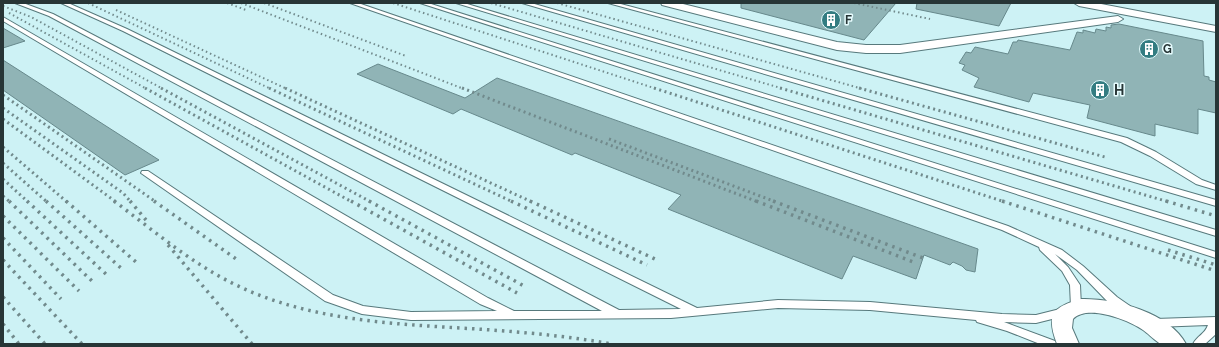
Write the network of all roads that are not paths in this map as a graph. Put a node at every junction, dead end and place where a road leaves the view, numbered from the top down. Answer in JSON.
{"nodes":[{"id":1,"x":18,"y":3,"type":"edge"},
{"id":2,"x":64,"y":3,"type":"edge"},
{"id":3,"x":353,"y":3,"type":"edge"},
{"id":4,"x":423,"y":3,"type":"edge"},
{"id":5,"x":459,"y":3,"type":"edge"},
{"id":6,"x":525,"y":3,"type":"edge"},
{"id":7,"x":611,"y":3,"type":"edge"},
{"id":8,"x":666,"y":3,"type":"edge"},
{"id":9,"x":1078,"y":3,"type":"edge"},
{"id":10,"x":1121,"y":15,"type":"junction"},
{"id":11,"x":3,"y":19,"type":"edge"},
{"id":12,"x":1214,"y":29,"type":"edge"},
{"id":13,"x":145,"y":173,"type":"dead end"},
{"id":14,"x":1216,"y":188,"type":"edge"},
{"id":15,"x":1216,"y":203,"type":"edge"},
{"id":16,"x":1216,"y":233,"type":"edge"},
{"id":17,"x":1038,"y":244,"type":"junction"},
{"id":18,"x":1216,"y":255,"type":"edge"},
{"id":19,"x":1071,"y":309,"type":"junction"},
{"id":20,"x":696,"y":312,"type":"junction"},
{"id":21,"x":512,"y":314,"type":"junction"},
{"id":22,"x":617,"y":314,"type":"junction"},
{"id":23,"x":965,"y":314,"type":"junction"},
{"id":24,"x":1143,"y":320,"type":"junction"},
{"id":25,"x":1215,"y":321,"type":"edge"},
{"id":26,"x":1051,"y":344,"type":"edge"},
{"id":27,"x":1068,"y":344,"type":"edge"},
{"id":28,"x":1175,"y":344,"type":"edge"},
{"id":29,"x":1198,"y":344,"type":"edge"}],
"edges":[{"from":1,"to":22,"type":"lane"},
{"from":2,"to":20,"type":"lane"},
{"from":3,"to":17,"type":"lane"},
{"from":4,"to":18,"type":"lane"},
{"from":5,"to":16,"type":"lane"},
{"from":6,"to":15,"type":"lane"},
{"from":7,"to":14,"type":"lane"},
{"from":8,"to":10,"type":"street"},
{"from":9,"to":10,"type":"street"},
{"from":10,"to":12,"type":"street"},
{"from":11,"to":21,"type":"lane"},
{"from":13,"to":21,"type":"lane"},
{"from":17,"to":19,"type":"lane"},
{"from":17,"to":24,"type":"lane"},
{"from":19,"to":23,"type":"lane"},
{"from":19,"to":24,"type":"street"},
{"from":19,"to":27,"type":"street"},
{"from":20,"to":22,"type":"lane"},
{"from":20,"to":23,"type":"lane"},
{"from":21,"to":22,"type":"lane"},
{"from":23,"to":26,"type":"lane"},
{"from":24,"to":25,"type":"lane"},
{"from":24,"to":28,"type":"street"},
{"from":25,"to":29,"type":"lane"}]}
